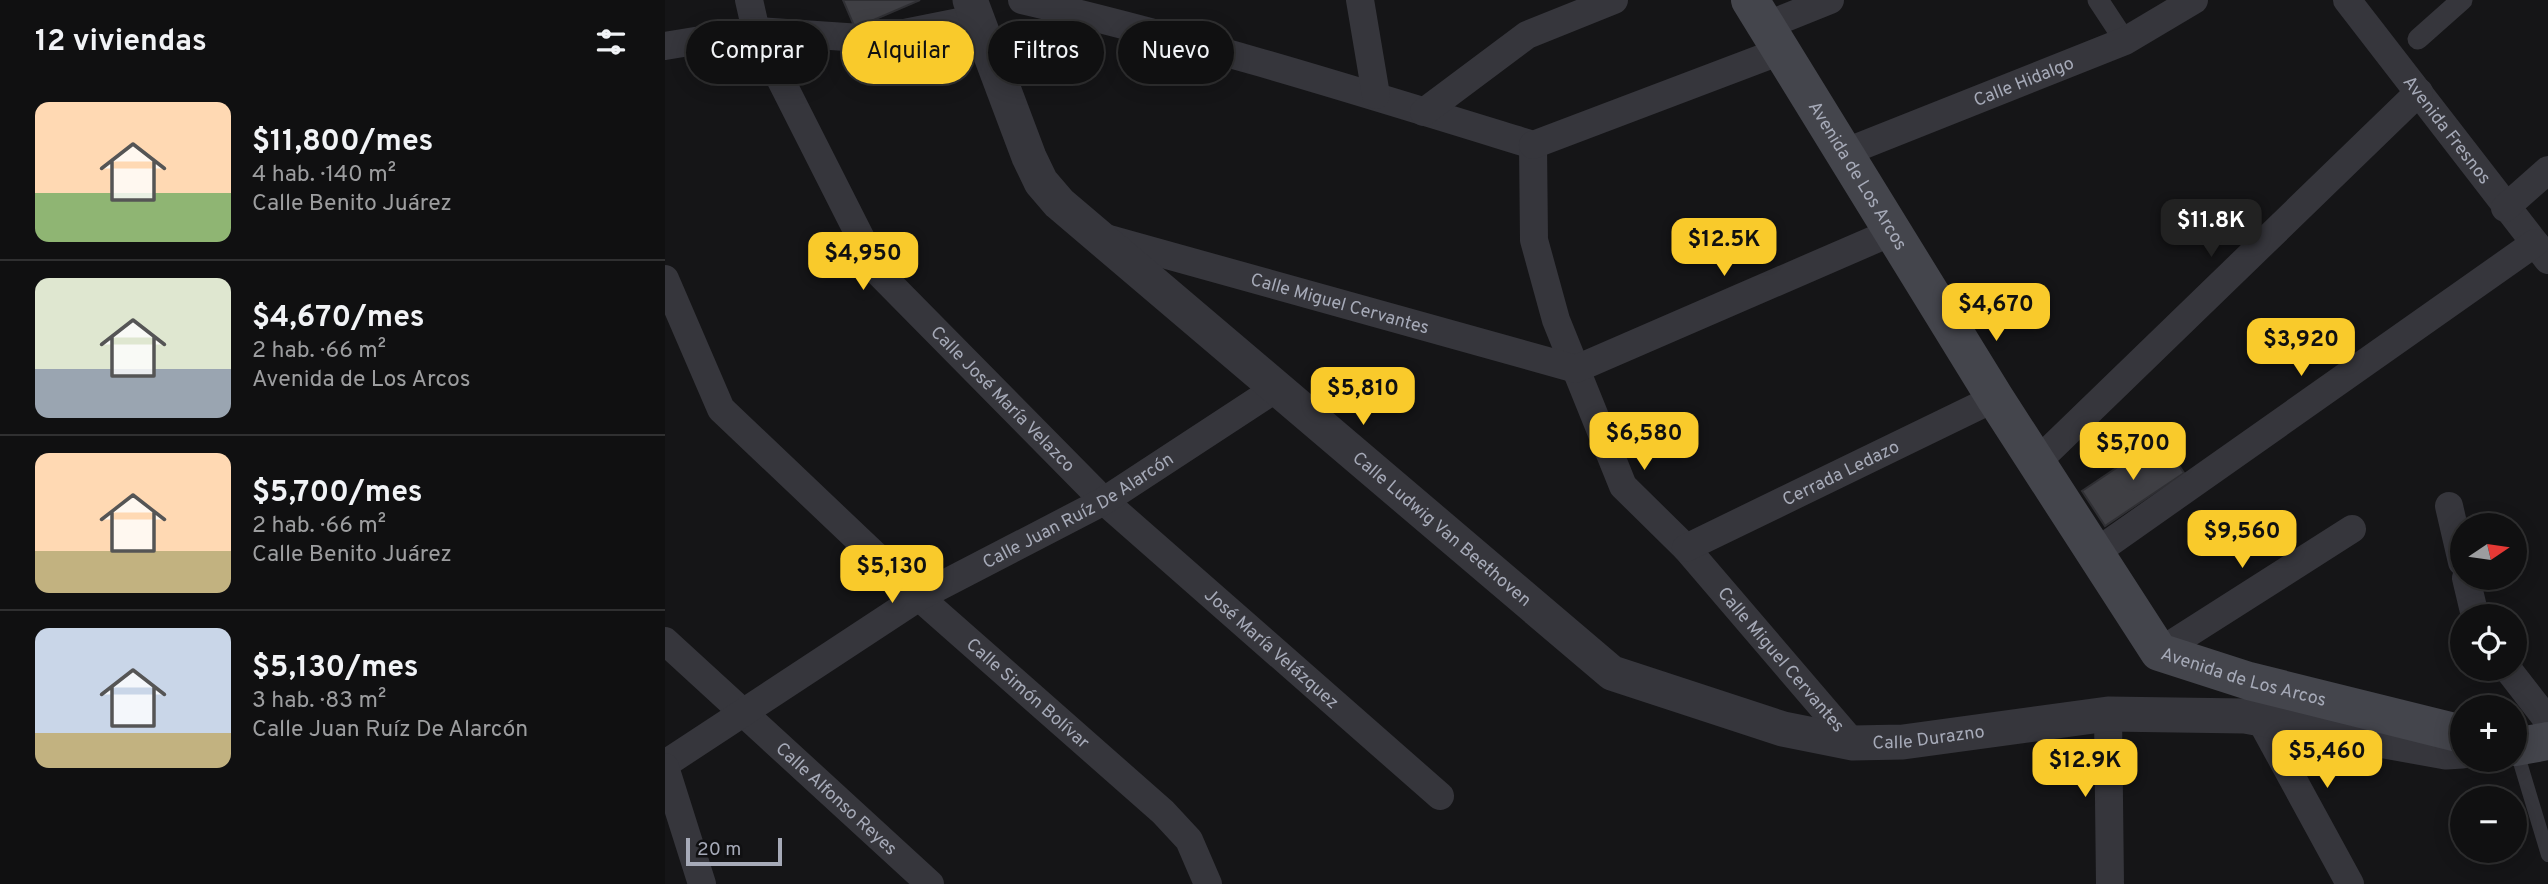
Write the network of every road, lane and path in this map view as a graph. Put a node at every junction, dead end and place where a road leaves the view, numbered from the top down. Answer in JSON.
{"nodes":[{"id":1,"x":749,"y":0,"type":"edge"},
{"id":2,"x":1022,"y":0,"type":"edge"},
{"id":3,"x":1360,"y":0,"type":"edge"},
{"id":4,"x":1615,"y":0,"type":"edge"},
{"id":5,"x":1830,"y":0,"type":"edge"},
{"id":6,"x":2098,"y":0,"type":"edge"},
{"id":7,"x":2194,"y":0,"type":"edge"},
{"id":8,"x":2347,"y":0,"type":"edge"},
{"id":9,"x":2462,"y":0,"type":"edge"},
{"id":10,"x":973,"y":8,"type":"edge"},
{"id":11,"x":1106,"y":10,"type":"edge"},
{"id":12,"x":754,"y":21,"type":"edge"},
{"id":13,"x":924,"y":21,"type":"edge"},
{"id":14,"x":1765,"y":26,"type":"edge"},
{"id":15,"x":2418,"y":39,"type":"dead end"},
{"id":16,"x":2125,"y":41,"type":"junction"},
{"id":17,"x":686,"y":43,"type":"edge"},
{"id":18,"x":665,"y":46,"type":"edge"},
{"id":19,"x":783,"y":84,"type":"edge"},
{"id":20,"x":2419,"y":92,"type":"junction"},
{"id":21,"x":1376,"y":95,"type":"junction"},
{"id":22,"x":1425,"y":112,"type":"junction"},
{"id":23,"x":1533,"y":145,"type":"junction"},
{"id":24,"x":1846,"y":152,"type":"junction"},
{"id":25,"x":2548,"y":170,"type":"edge"},
{"id":26,"x":2505,"y":208,"type":"junction"},
{"id":27,"x":1892,"y":232,"type":"junction"},
{"id":28,"x":1102,"y":237,"type":"junction"},
{"id":29,"x":2542,"y":252,"type":"edge"},
{"id":30,"x":665,"y":279,"type":"edge"},
{"id":31,"x":1576,"y":369,"type":"junction"},
{"id":32,"x":1275,"y":389,"type":"junction"},
{"id":33,"x":1995,"y":398,"type":"junction"},
{"id":34,"x":2037,"y":462,"type":"junction"},
{"id":35,"x":1104,"y":501,"type":"junction"},
{"id":36,"x":2449,"y":506,"type":"dead end"},
{"id":37,"x":2451,"y":513,"type":"edge"},
{"id":38,"x":2351,"y":529,"type":"dead end"},
{"id":39,"x":1686,"y":548,"type":"junction"},
{"id":40,"x":2095,"y":553,"type":"junction"},
{"id":41,"x":919,"y":597,"type":"junction"},
{"id":42,"x":665,"y":641,"type":"edge"},
{"id":43,"x":2159,"y":652,"type":"junction"},
{"id":44,"x":2517,"y":681,"type":"edge"},
{"id":45,"x":2108,"y":714,"type":"junction"},
{"id":46,"x":742,"y":715,"type":"junction"},
{"id":47,"x":2260,"y":719,"type":"junction"},
{"id":48,"x":2548,"y":721,"type":"edge"},
{"id":49,"x":2450,"y":731,"type":"edge"},
{"id":50,"x":2548,"y":741,"type":"edge"},
{"id":51,"x":1853,"y":743,"type":"junction"},
{"id":52,"x":2527,"y":745,"type":"edge"},
{"id":53,"x":2450,"y":752,"type":"edge"},
{"id":54,"x":665,"y":765,"type":"edge"},
{"id":55,"x":2523,"y":772,"type":"edge"},
{"id":56,"x":1440,"y":796,"type":"dead end"},
{"id":57,"x":2548,"y":855,"type":"edge"},
{"id":58,"x":702,"y":884,"type":"edge"},
{"id":59,"x":930,"y":884,"type":"edge"},
{"id":60,"x":1208,"y":884,"type":"edge"},
{"id":61,"x":2110,"y":884,"type":"edge"},
{"id":62,"x":2350,"y":884,"type":"edge"}],
"edges":[{"from":1,"to":12,"type":"street","name":"Calle José María Velazco"},
{"from":2,"to":11,"type":"street"},
{"from":3,"to":21,"type":"street"},
{"from":4,"to":22,"type":"street"},
{"from":5,"to":14,"type":"street"},
{"from":6,"to":16,"type":"street"},
{"from":7,"to":16,"type":"street","name":"Calle Hidalgo"},
{"from":8,"to":20,"type":"street","name":"Avenida Fresnos"},
{"from":9,"to":15,"type":"street"},
{"from":10,"to":13,"type":"street"},
{"from":10,"to":28,"type":"street","name":"Calle Ludwig Van Beethoven"},
{"from":11,"to":21,"type":"street"},
{"from":14,"to":23,"type":"street"},
{"from":14,"to":24,"type":"main road","name":"Avenida de Los Arcos"},
{"from":16,"to":24,"type":"street","name":"Calle Hidalgo"},
{"from":17,"to":18,"type":"street"},
{"from":19,"to":35,"type":"street","name":"Calle José María Velazco"},
{"from":20,"to":26,"type":"street","name":"Avenida Fresnos"},
{"from":20,"to":34,"type":"street"},
{"from":21,"to":22,"type":"street"},
{"from":22,"to":23,"type":"street"},
{"from":23,"to":31,"type":"street","name":"Calle Miguel Cervantes"},
{"from":24,"to":27,"type":"main road","name":"Avenida de Los Arcos"},
{"from":25,"to":26,"type":"street"},
{"from":26,"to":29,"type":"street","name":"Avenida Fresnos"},
{"from":27,"to":31,"type":"street"},
{"from":27,"to":33,"type":"main road","name":"Avenida de Los Arcos"},
{"from":28,"to":31,"type":"street","name":"Calle Miguel Cervantes"},
{"from":28,"to":32,"type":"street","name":"Calle Ludwig Van Beethoven"},
{"from":29,"to":40,"type":"street"},
{"from":30,"to":41,"type":"street","name":"Calle Simón Bolívar"},
{"from":31,"to":39,"type":"street","name":"Calle Miguel Cervantes"},
{"from":32,"to":35,"type":"street","name":"Calle Juan Ruíz De Alarcón"},
{"from":32,"to":51,"type":"street","name":"Calle Ludwig Van Beethoven"},
{"from":33,"to":34,"type":"main road","name":"Avenida de Los Arcos"},
{"from":33,"to":39,"type":"street","name":"Cerrada Ledazo"},
{"from":34,"to":40,"type":"main road","name":"Avenida de Los Arcos"},
{"from":35,"to":41,"type":"street","name":"Calle Juan Ruíz De Alarcón"},
{"from":35,"to":56,"type":"street","name":"José María Velázquez"},
{"from":36,"to":37,"type":"street"},
{"from":38,"to":43,"type":"street"},
{"from":39,"to":51,"type":"street","name":"Calle Miguel Cervantes"},
{"from":40,"to":43,"type":"main road","name":"Avenida de Los Arcos"},
{"from":41,"to":46,"type":"street","name":"Calle Juan Ruíz De Alarcón"},
{"from":41,"to":60,"type":"street","name":"Calle Simón Bolívar"},
{"from":42,"to":46,"type":"street","name":"Calle Alfonso Reyes"},
{"from":43,"to":49,"type":"main road","name":"Avenida de Los Arcos"},
{"from":44,"to":48,"type":"street"},
{"from":45,"to":47,"type":"street","name":"Calle Durazno"},
{"from":45,"to":51,"type":"street","name":"Calle Durazno"},
{"from":45,"to":61,"type":"street"},
{"from":46,"to":54,"type":"street","name":"Calle Juan Ruíz De Alarcón"},
{"from":46,"to":59,"type":"street","name":"Calle Alfonso Reyes"},
{"from":47,"to":53,"type":"street","name":"Calle Durazno"},
{"from":47,"to":62,"type":"street"},
{"from":50,"to":52,"type":"main road"},
{"from":54,"to":58,"type":"street"},
{"from":55,"to":57,"type":"lane"}]}
